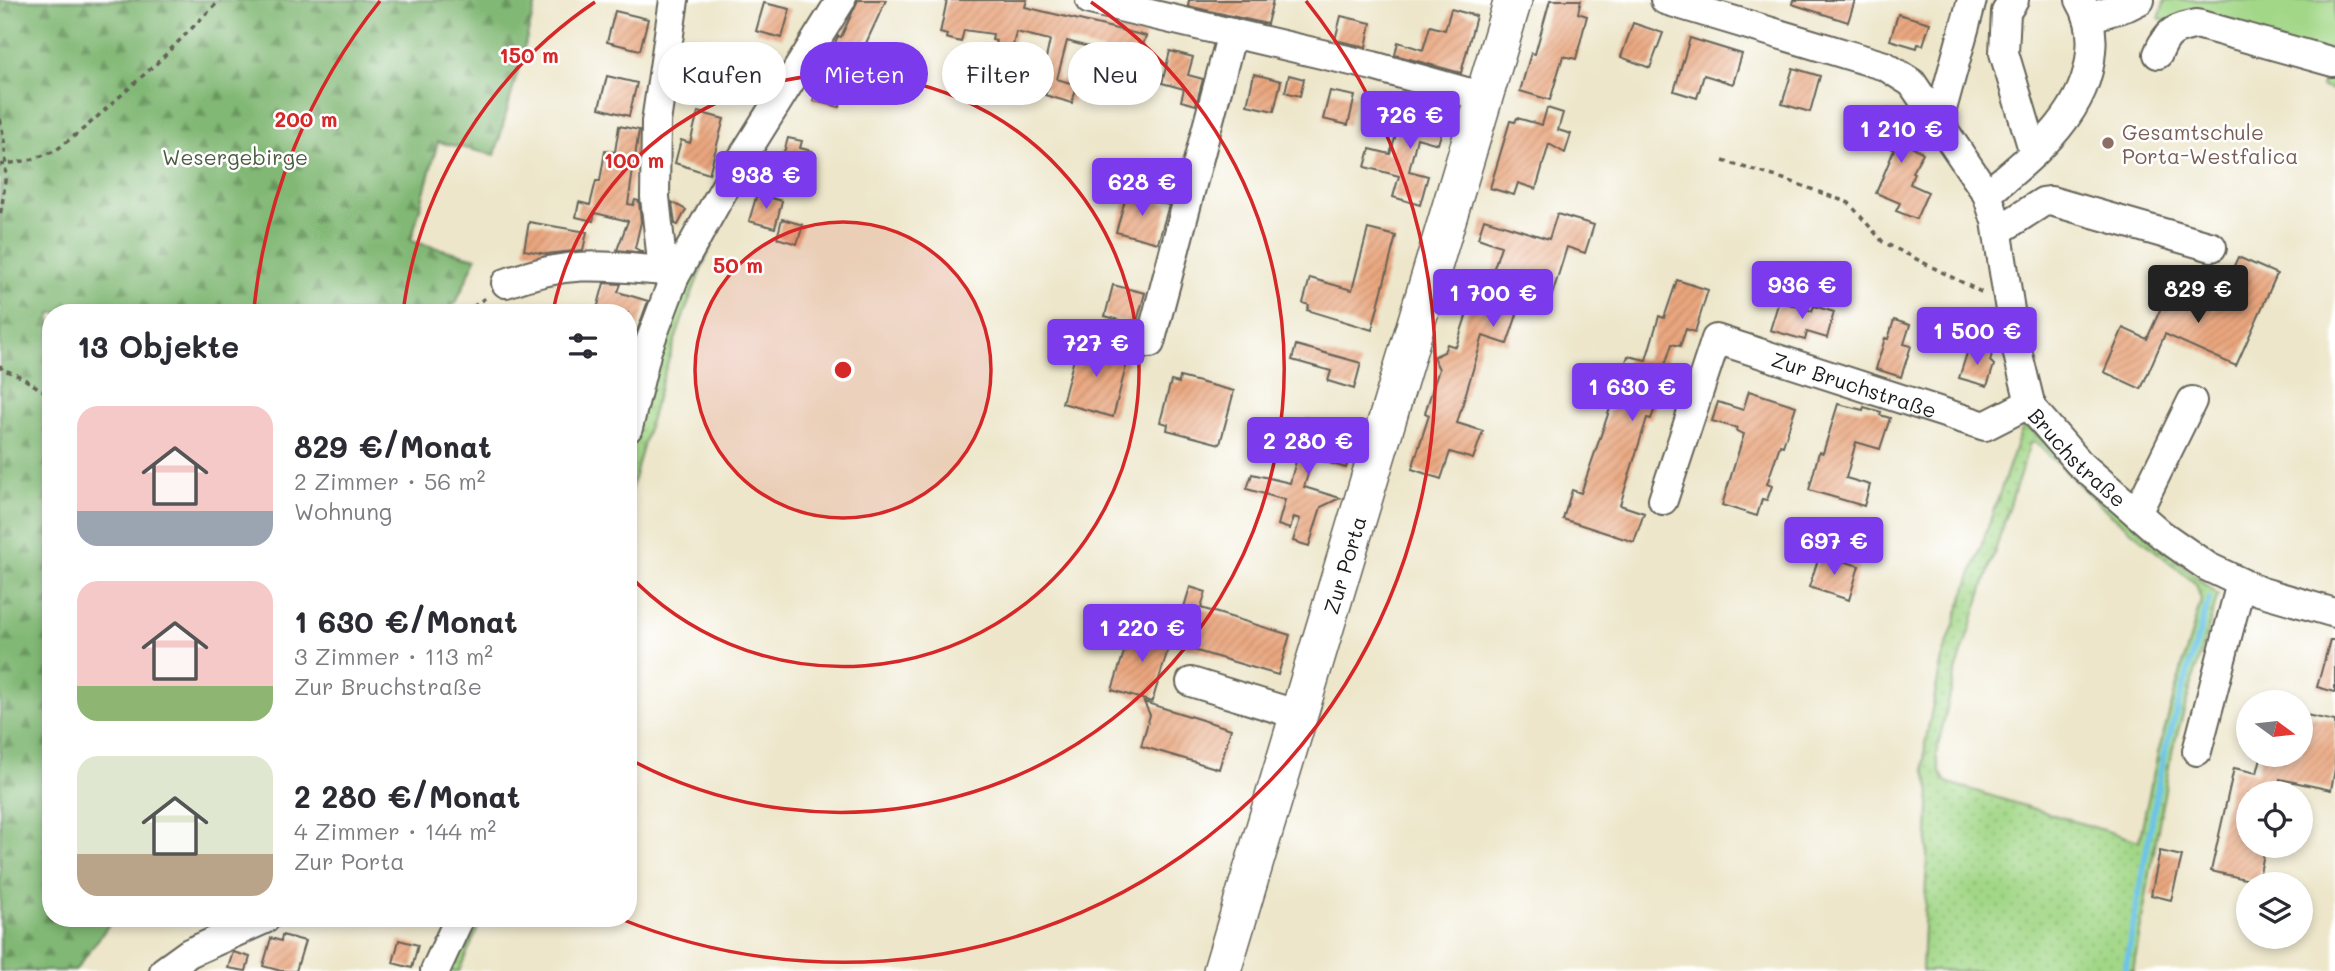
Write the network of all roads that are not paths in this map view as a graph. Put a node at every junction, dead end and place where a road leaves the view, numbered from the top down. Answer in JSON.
{"nodes":[{"id":1,"x":674,"y":0,"type":"edge"},
{"id":2,"x":841,"y":0,"type":"edge"},
{"id":3,"x":1090,"y":0,"type":"edge"},
{"id":4,"x":1513,"y":0,"type":"edge"},
{"id":5,"x":1665,"y":0,"type":"edge"},
{"id":6,"x":1972,"y":0,"type":"edge"},
{"id":7,"x":2014,"y":0,"type":"edge"},
{"id":8,"x":2140,"y":0,"type":"edge"},
{"id":9,"x":2084,"y":9,"type":"edge"},
{"id":10,"x":1232,"y":33,"type":"junction"},
{"id":11,"x":2158,"y":54,"type":"dead end"},
{"id":12,"x":2334,"y":60,"type":"edge"},
{"id":13,"x":1484,"y":96,"type":"junction"},
{"id":14,"x":1939,"y":120,"type":"junction"},
{"id":15,"x":2034,"y":153,"type":"junction"},
{"id":16,"x":1987,"y":194,"type":"junction"},
{"id":17,"x":1998,"y":231,"type":"junction"},
{"id":18,"x":2212,"y":247,"type":"dead end"},
{"id":19,"x":669,"y":275,"type":"junction"},
{"id":20,"x":506,"y":283,"type":"road end"},
{"id":21,"x":1150,"y":343,"type":"dead end"},
{"id":22,"x":637,"y":354,"type":"edge"},
{"id":23,"x":2192,"y":401,"type":"dead end"},
{"id":24,"x":2030,"y":403,"type":"junction"},
{"id":25,"x":1663,"y":500,"type":"dead end"},
{"id":26,"x":2137,"y":513,"type":"junction"},
{"id":27,"x":2241,"y":583,"type":"junction"},
{"id":28,"x":2335,"y":613,"type":"edge"},
{"id":29,"x":1191,"y":682,"type":"dead end"},
{"id":30,"x":1299,"y":715,"type":"junction"},
{"id":31,"x":2197,"y":751,"type":"dead end"},
{"id":32,"x":247,"y":927,"type":"edge"},
{"id":33,"x":454,"y":927,"type":"edge"},
{"id":34,"x":164,"y":971,"type":"edge"},
{"id":35,"x":435,"y":971,"type":"edge"},
{"id":36,"x":1222,"y":971,"type":"edge"}],
"edges":[{"from":1,"to":19,"type":"street"},
{"from":2,"to":19,"type":"street"},
{"from":3,"to":10,"type":"street"},
{"from":4,"to":13,"type":"main road","name":"Zur Porta"},
{"from":5,"to":14,"type":"street","name":"Bruchstraße"},
{"from":6,"to":14,"type":"street"},
{"from":7,"to":15,"type":"street"},
{"from":8,"to":9,"type":"street"},
{"from":9,"to":15,"type":"street"},
{"from":10,"to":13,"type":"street"},
{"from":10,"to":21,"type":"street"},
{"from":11,"to":12,"type":"street"},
{"from":13,"to":30,"type":"main road","name":"Zur Porta"},
{"from":14,"to":16,"type":"street","name":"Bruchstraße"},
{"from":15,"to":16,"type":"street"},
{"from":16,"to":17,"type":"street","name":"Bruchstraße"},
{"from":17,"to":18,"type":"street"},
{"from":17,"to":24,"type":"street","name":"Bruchstraße"},
{"from":19,"to":20,"type":"street"},
{"from":19,"to":22,"type":"street"},
{"from":23,"to":26,"type":"street"},
{"from":24,"to":25,"type":"street","name":"Zur Bruchstraße"},
{"from":24,"to":26,"type":"street","name":"Bruchstraße"},
{"from":26,"to":27,"type":"street","name":"Bruchstraße"},
{"from":27,"to":28,"type":"street","name":"Bruchstraße"},
{"from":27,"to":31,"type":"street"},
{"from":29,"to":30,"type":"street"},
{"from":30,"to":36,"type":"main road","name":"Zur Porta"},
{"from":32,"to":34,"type":"street"},
{"from":33,"to":35,"type":"street"}]}
